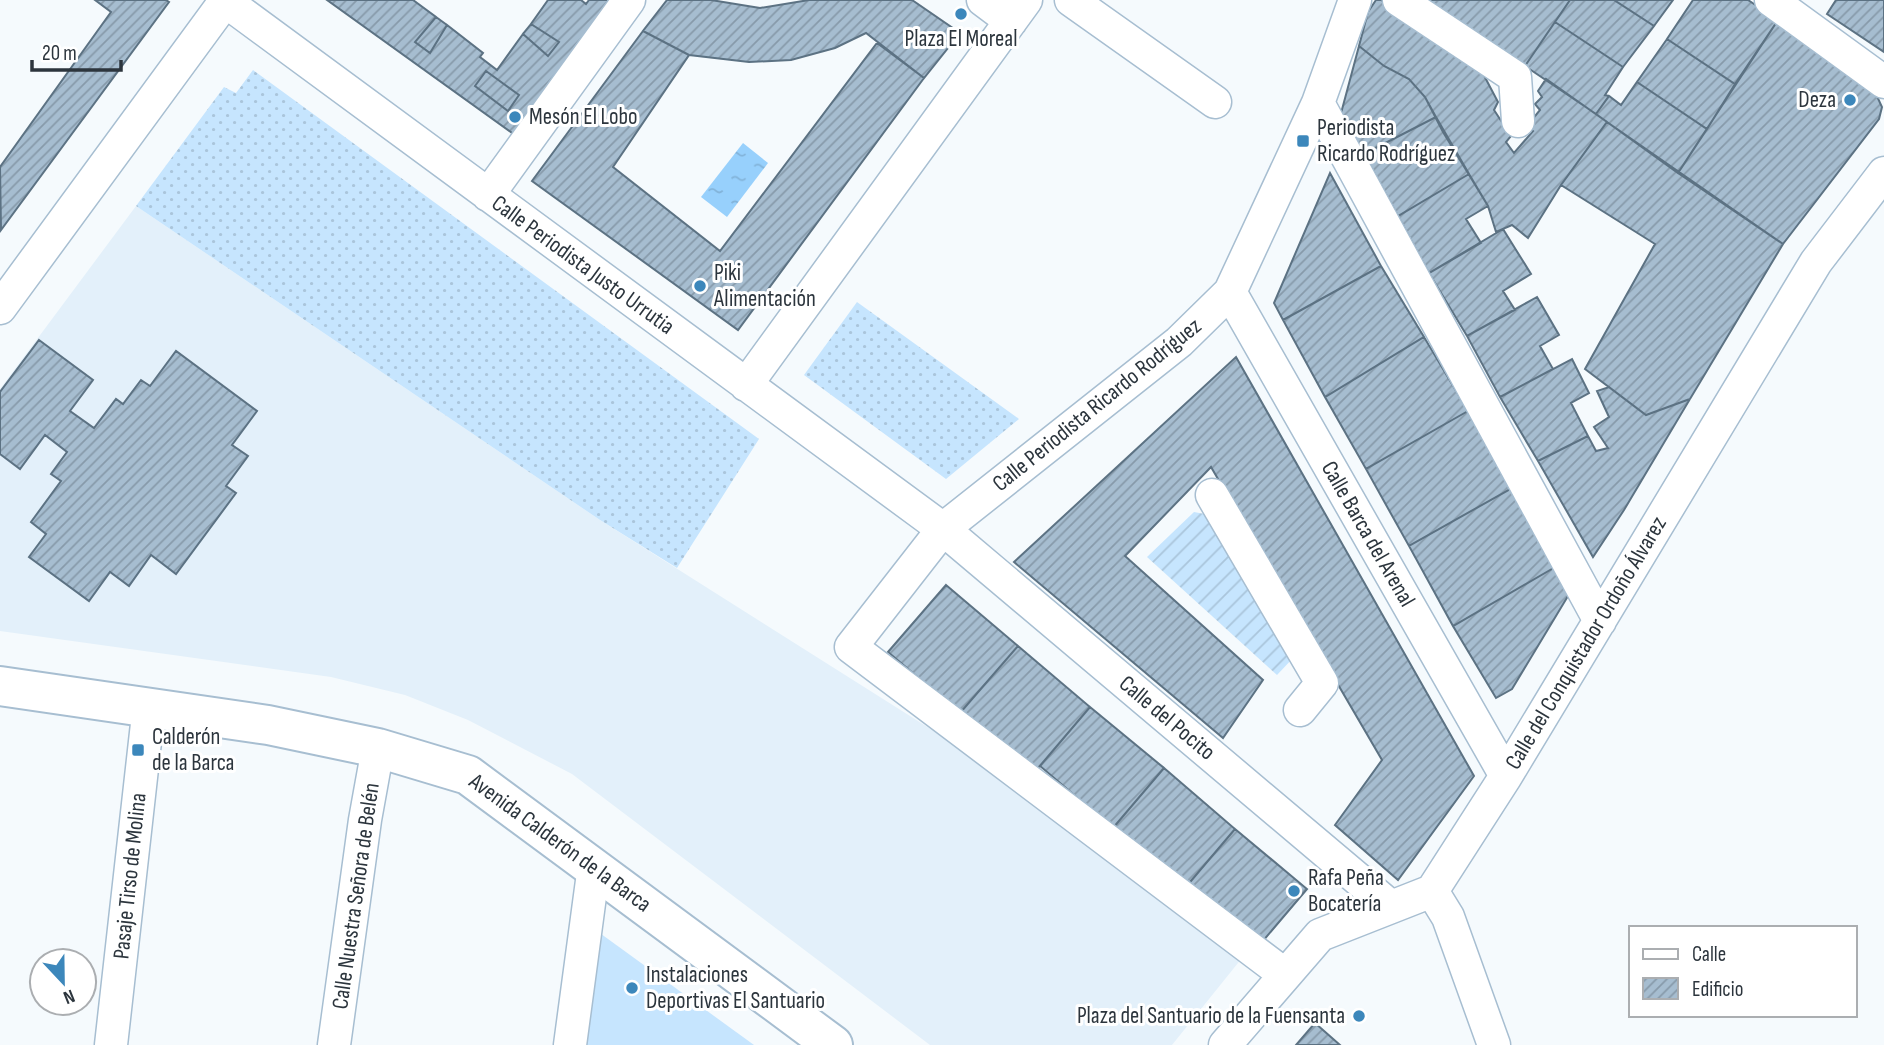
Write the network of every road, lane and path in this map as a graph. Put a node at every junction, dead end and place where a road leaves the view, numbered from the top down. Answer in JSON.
{"nodes":[{"id":1,"x":225,"y":0,"type":"edge"},
{"id":2,"x":629,"y":0,"type":"edge"},
{"id":3,"x":984,"y":0,"type":"edge"},
{"id":4,"x":1071,"y":0,"type":"edge"},
{"id":5,"x":1355,"y":0,"type":"edge"},
{"id":6,"x":1399,"y":0,"type":"edge"},
{"id":7,"x":1771,"y":0,"type":"edge"},
{"id":8,"x":1803,"y":9,"type":"edge"},
{"id":9,"x":1018,"y":10,"type":"edge"},
{"id":10,"x":1884,"y":82,"type":"edge"},
{"id":11,"x":1215,"y":102,"type":"dead end"},
{"id":12,"x":1318,"y":103,"type":"junction"},
{"id":13,"x":1518,"y":121,"type":"dead end"},
{"id":14,"x":1884,"y":173,"type":"edge"},
{"id":15,"x":488,"y":195,"type":"junction"},
{"id":16,"x":1230,"y":292,"type":"junction"},
{"id":17,"x":0,"y":308,"type":"edge"},
{"id":18,"x":746,"y":385,"type":"junction"},
{"id":19,"x":1212,"y":495,"type":"dead end"},
{"id":20,"x":943,"y":529,"type":"junction"},
{"id":21,"x":1600,"y":621,"type":"junction"},
{"id":22,"x":0,"y":686,"type":"edge"},
{"id":23,"x":149,"y":706,"type":"junction"},
{"id":24,"x":1300,"y":710,"type":"dead end"},
{"id":25,"x":378,"y":748,"type":"junction"},
{"id":26,"x":1506,"y":776,"type":"junction"},
{"id":27,"x":594,"y":866,"type":"junction"},
{"id":28,"x":1432,"y":891,"type":"junction"},
{"id":29,"x":1391,"y":907,"type":"junction"},
{"id":30,"x":1284,"y":974,"type":"junction"},
{"id":31,"x":111,"y":1045,"type":"edge"},
{"id":32,"x":334,"y":1045,"type":"edge"},
{"id":33,"x":570,"y":1045,"type":"edge"},
{"id":34,"x":833,"y":1045,"type":"edge"},
{"id":35,"x":1225,"y":1045,"type":"edge"},
{"id":36,"x":1494,"y":1045,"type":"edge"}],
"edges":[{"from":1,"to":15,"type":"street","name":"Calle Periodista Justo Urrutia"},
{"from":1,"to":17,"type":"street"},
{"from":2,"to":15,"type":"street"},
{"from":3,"to":9,"type":"street"},
{"from":4,"to":11,"type":"street"},
{"from":5,"to":12,"type":"street","name":"Calle Periodista Ricardo Rodríguez"},
{"from":6,"to":13,"type":"street"},
{"from":7,"to":8,"type":"street"},
{"from":8,"to":10,"type":"street"},
{"from":9,"to":18,"type":"street"},
{"from":12,"to":16,"type":"street","name":"Calle Periodista Ricardo Rodríguez"},
{"from":12,"to":21,"type":"street"},
{"from":14,"to":21,"type":"street","name":"Calle del Conquistador Ordoño Álvarez"},
{"from":15,"to":18,"type":"street","name":"Calle Periodista Justo Urrutia"},
{"from":16,"to":20,"type":"street","name":"Calle Periodista Ricardo Rodríguez"},
{"from":16,"to":26,"type":"street","name":"Calle Barca del Arenal"},
{"from":18,"to":20,"type":"street","name":"Calle Periodista Justo Urrutia"},
{"from":19,"to":24,"type":"street"},
{"from":20,"to":29,"type":"street","name":"Calle del Pocito"},
{"from":20,"to":30,"type":"street","name":"Calle Periodista Ricardo Rodríguez"},
{"from":21,"to":26,"type":"street","name":"Calle del Conquistador Ordoño Álvarez"},
{"from":22,"to":23,"type":"main road","name":"Avenida Calderón de la Barca"},
{"from":23,"to":25,"type":"main road","name":"Avenida Calderón de la Barca"},
{"from":23,"to":31,"type":"street","name":"Pasaje Tirso de Molina"},
{"from":25,"to":27,"type":"main road","name":"Avenida Calderón de la Barca"},
{"from":25,"to":32,"type":"street","name":"Calle Nuestra Señora de Belén"},
{"from":26,"to":28,"type":"street","name":"Calle del Conquistador Ordoño Álvarez"},
{"from":27,"to":33,"type":"street"},
{"from":27,"to":34,"type":"main road","name":"Avenida Calderón de la Barca"},
{"from":28,"to":29,"type":"street"},
{"from":28,"to":36,"type":"street"},
{"from":29,"to":30,"type":"street"},
{"from":30,"to":35,"type":"street"}]}
